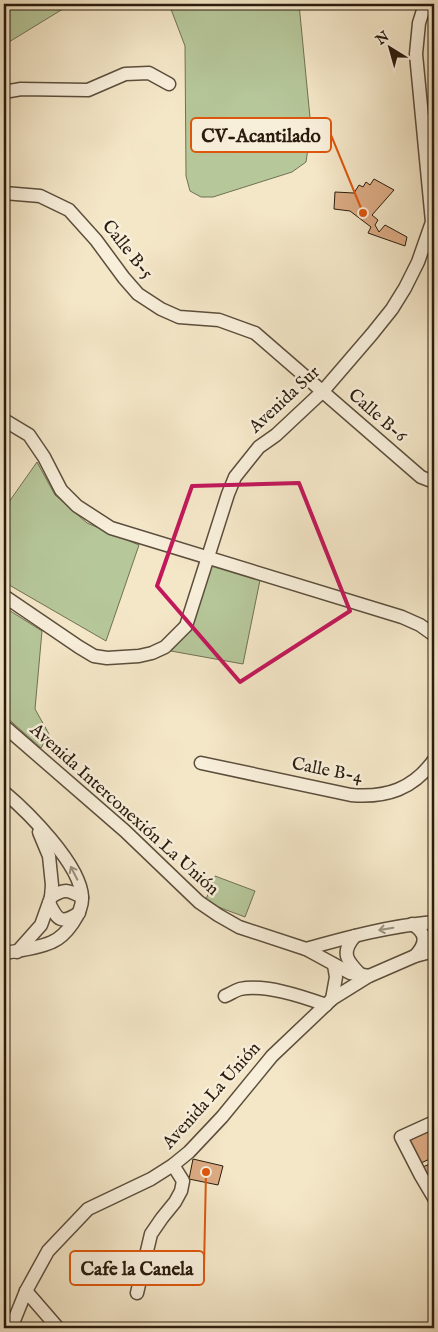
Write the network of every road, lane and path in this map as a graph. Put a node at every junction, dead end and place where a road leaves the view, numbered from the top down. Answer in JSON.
{"nodes":[{"id":1,"x":425,"y":4,"type":"edge"},
{"id":2,"x":169,"y":84,"type":"dead end"},
{"id":3,"x":4,"y":92,"type":"edge"},
{"id":4,"x":4,"y":193,"type":"edge"},
{"id":5,"x":433,"y":222,"type":"edge"},
{"id":6,"x":323,"y":392,"type":"junction"},
{"id":7,"x":4,"y":420,"type":"edge"},
{"id":8,"x":434,"y":482,"type":"edge"},
{"id":9,"x":209,"y":557,"type":"junction"},
{"id":10,"x":4,"y":596,"type":"edge"},
{"id":11,"x":434,"y":635,"type":"edge"},
{"id":12,"x":4,"y":726,"type":"edge"},
{"id":13,"x":434,"y":760,"type":"edge"},
{"id":14,"x":201,"y":763,"type":"dead end"},
{"id":15,"x":4,"y":792,"type":"edge"},
{"id":16,"x":35,"y":822,"type":"junction"},
{"id":17,"x":82,"y":897,"type":"junction"},
{"id":18,"x":50,"y":900,"type":"junction"},
{"id":19,"x":79,"y":913,"type":"junction"},
{"id":20,"x":434,"y":922,"type":"edge"},
{"id":21,"x":412,"y":924,"type":"junction"},
{"id":22,"x":355,"y":936,"type":"junction"},
{"id":23,"x":306,"y":949,"type":"junction"},
{"id":24,"x":434,"y":951,"type":"edge"},
{"id":25,"x":18,"y":952,"type":"junction"},
{"id":26,"x":4,"y":953,"type":"edge"},
{"id":27,"x":415,"y":956,"type":"junction"},
{"id":28,"x":334,"y":965,"type":"junction"},
{"id":29,"x":365,"y":976,"type":"junction"},
{"id":30,"x":225,"y":996,"type":"dead end"},
{"id":31,"x":329,"y":1002,"type":"junction"},
{"id":32,"x":434,"y":1122,"type":"edge"},
{"id":33,"x":173,"y":1165,"type":"junction"},
{"id":34,"x":434,"y":1198,"type":"edge"},
{"id":35,"x":26,"y":1291,"type":"junction"},
{"id":36,"x":137,"y":1293,"type":"dead end"},
{"id":37,"x":11,"y":1328,"type":"edge"},
{"id":38,"x":58,"y":1328,"type":"edge"}],
"edges":[{"from":1,"to":5,"type":"street","name":"Avenida Sur"},
{"from":2,"to":3,"type":"street"},
{"from":4,"to":6,"type":"street","name":"Calle B-5"},
{"from":5,"to":6,"type":"street","name":"Avenida Sur"},
{"from":6,"to":8,"type":"street","name":"Calle B-6"},
{"from":6,"to":9,"type":"street","name":"Avenida Sur"},
{"from":7,"to":9,"type":"street"},
{"from":9,"to":10,"type":"street","name":"Avenida Sur"},
{"from":9,"to":11,"type":"street"},
{"from":12,"to":23,"type":"street","name":"Avenida Interconexión La Unión"},
{"from":13,"to":14,"type":"street","name":"Calle B-4"},
{"from":15,"to":16,"type":"street"},
{"from":17,"to":16,"type":"street","one_way":true},
{"from":16,"to":18,"type":"street"},
{"from":17,"to":18,"type":"street"},
{"from":17,"to":19,"type":"street"},
{"from":18,"to":19,"type":"street"},
{"from":18,"to":25,"type":"street"},
{"from":19,"to":25,"type":"street"},
{"from":20,"to":21,"type":"street"},
{"from":21,"to":22,"type":"street","one_way":true},
{"from":21,"to":27,"type":"street"},
{"from":22,"to":23,"type":"street"},
{"from":22,"to":29,"type":"street"},
{"from":23,"to":28,"type":"street"},
{"from":24,"to":27,"type":"street","name":"Avenida La Unión"},
{"from":25,"to":26,"type":"street"},
{"from":27,"to":29,"type":"street","name":"Avenida La Unión"},
{"from":28,"to":29,"type":"street"},
{"from":28,"to":31,"type":"street"},
{"from":29,"to":31,"type":"street","name":"Avenida La Unión"},
{"from":30,"to":31,"type":"street"},
{"from":31,"to":33,"type":"street","name":"Avenida La Unión"},
{"from":32,"to":34,"type":"street"},
{"from":33,"to":35,"type":"street","name":"Avenida La Unión"},
{"from":33,"to":36,"type":"street"},
{"from":35,"to":37,"type":"street","name":"Avenida La Unión"},
{"from":35,"to":38,"type":"street"}]}
